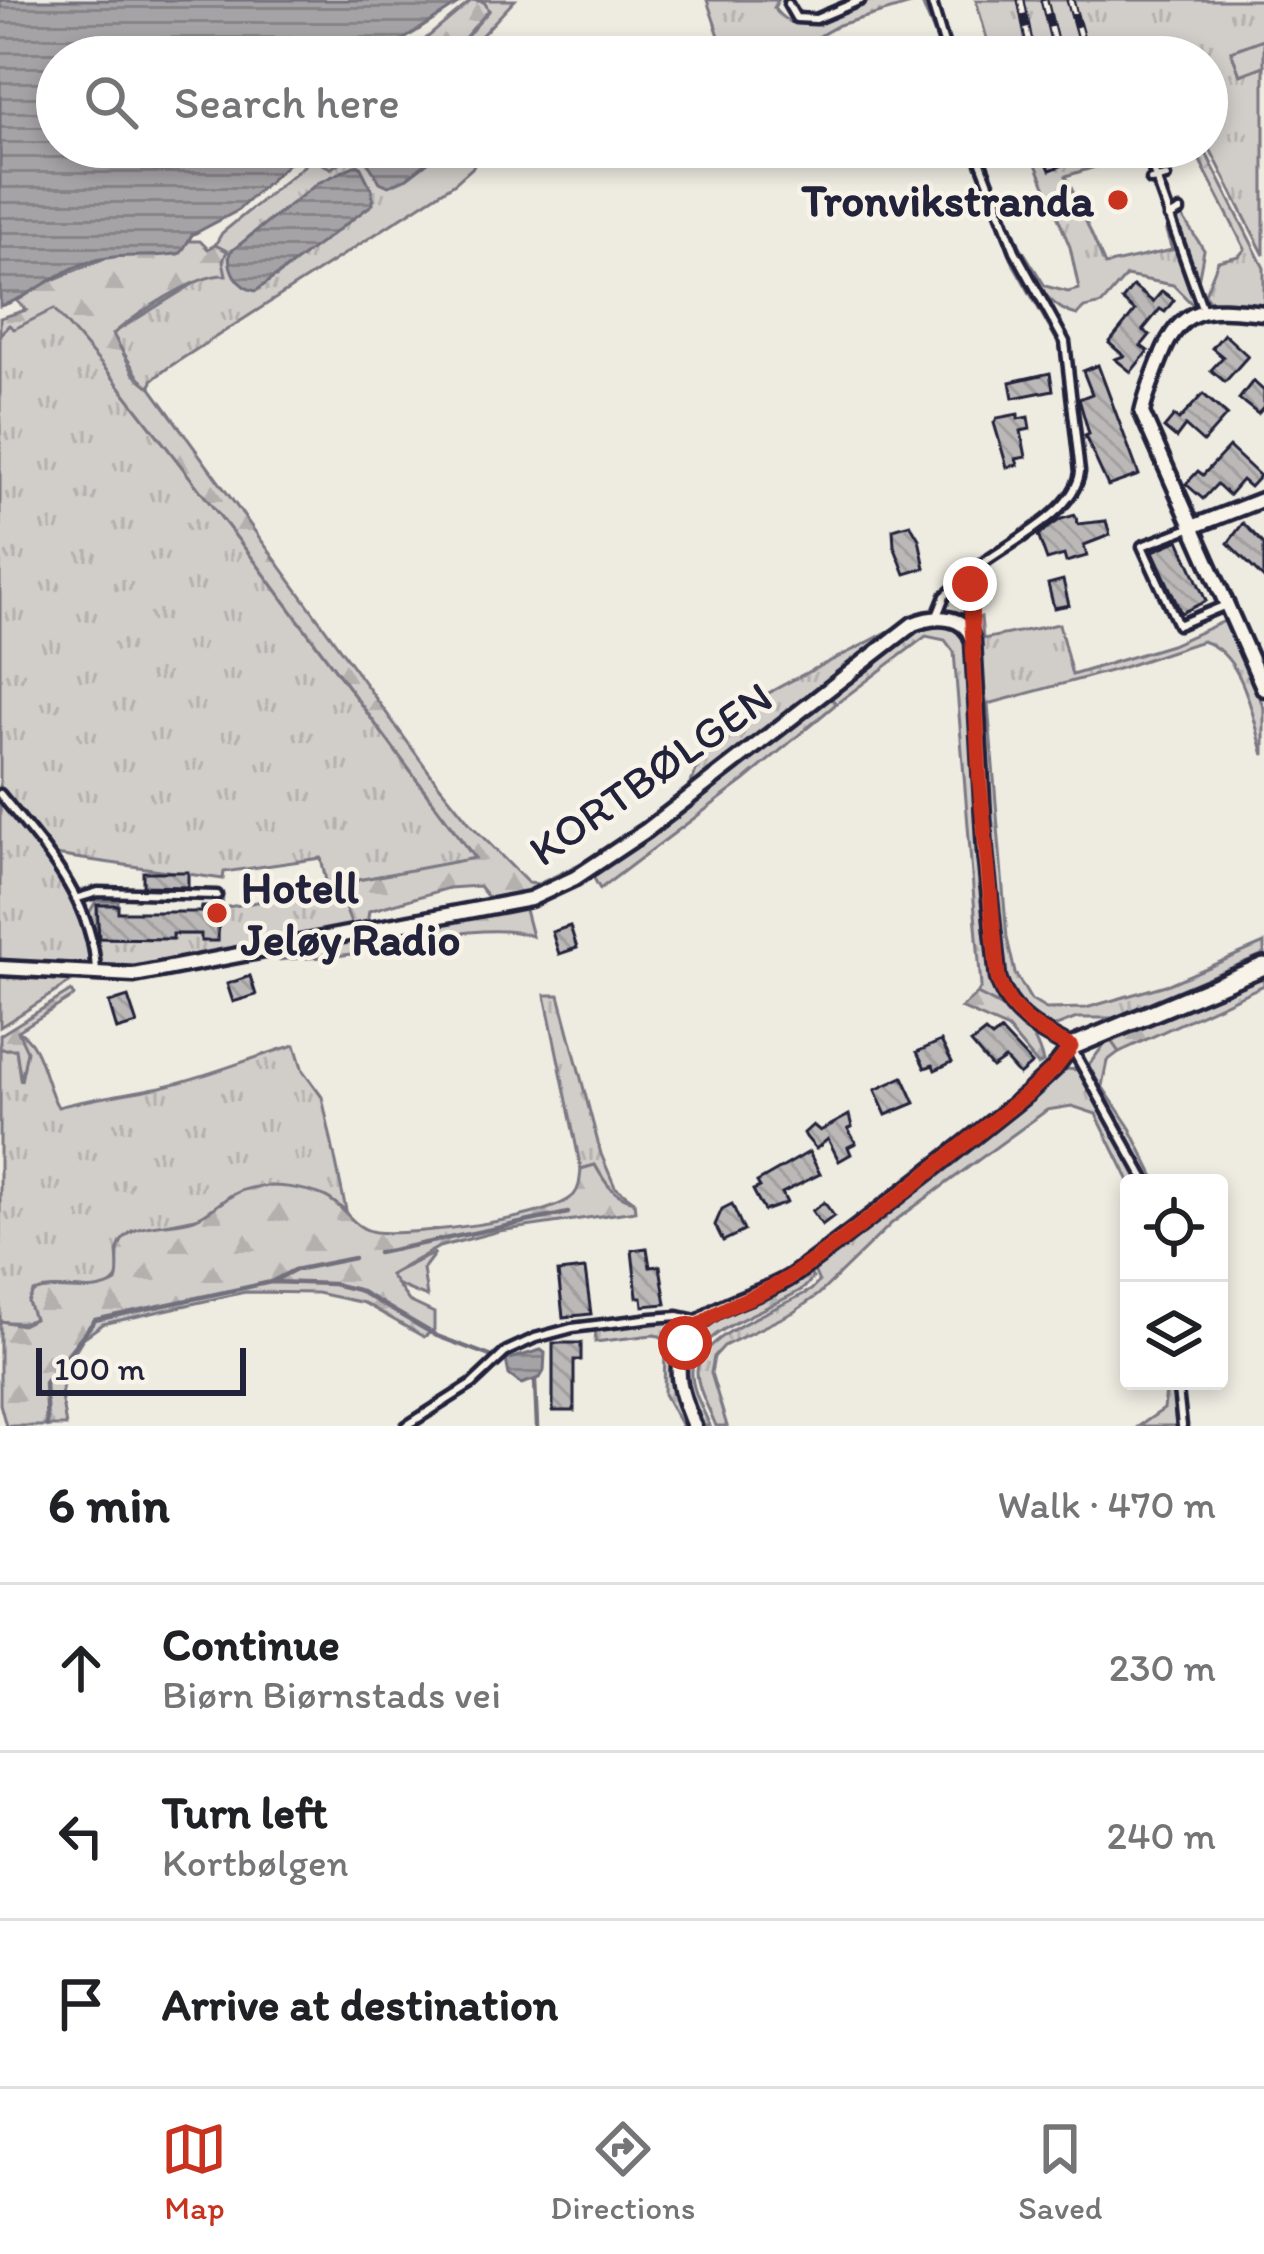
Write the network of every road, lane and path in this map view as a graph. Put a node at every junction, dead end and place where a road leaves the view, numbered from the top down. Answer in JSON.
{"nodes":[{"id":1,"x":861,"y":0,"type":"edge"},
{"id":2,"x":931,"y":0,"type":"edge"},
{"id":3,"x":788,"y":4,"type":"dead end"},
{"id":4,"x":942,"y":36,"type":"edge"},
{"id":5,"x":983,"y":168,"type":"edge"},
{"id":6,"x":1151,"y":168,"type":"edge"},
{"id":7,"x":1166,"y":177,"type":"dead end"},
{"id":8,"x":1154,"y":180,"type":"junction"},
{"id":9,"x":1180,"y":211,"type":"dead end"},
{"id":10,"x":1166,"y":215,"type":"junction"},
{"id":11,"x":1202,"y":310,"type":"junction"},
{"id":12,"x":1264,"y":314,"type":"edge"},
{"id":13,"x":1264,"y":499,"type":"edge"},
{"id":14,"x":1192,"y":527,"type":"junction"},
{"id":15,"x":975,"y":569,"type":"junction"},
{"id":16,"x":1226,"y":605,"type":"junction"},
{"id":17,"x":936,"y":617,"type":"junction"},
{"id":18,"x":970,"y":632,"type":"junction"},
{"id":19,"x":1264,"y":689,"type":"edge"},
{"id":20,"x":0,"y":794,"type":"edge"},
{"id":21,"x":217,"y":895,"type":"dead end"},
{"id":22,"x":77,"y":898,"type":"junction"},
{"id":23,"x":1264,"y":966,"type":"edge"},
{"id":24,"x":0,"y":968,"type":"edge"},
{"id":25,"x":96,"y":974,"type":"junction"},
{"id":26,"x":1071,"y":1047,"type":"junction"},
{"id":27,"x":1142,"y":1174,"type":"edge"},
{"id":28,"x":702,"y":1321,"type":"junction"},
{"id":29,"x":1179,"y":1390,"type":"edge"},
{"id":30,"x":406,"y":1426,"type":"edge"},
{"id":31,"x":694,"y":1426,"type":"edge"},
{"id":32,"x":1182,"y":1426,"type":"edge"}],
"edges":[{"from":1,"to":3,"type":"lane"},
{"from":2,"to":4,"type":"lane"},
{"from":5,"to":15,"type":"lane","name":"KORTBØLGEN"},
{"from":6,"to":8,"type":"lane"},
{"from":7,"to":8,"type":"lane"},
{"from":8,"to":10,"type":"lane"},
{"from":9,"to":10,"type":"lane"},
{"from":10,"to":11,"type":"lane"},
{"from":11,"to":12,"type":"street"},
{"from":11,"to":14,"type":"street"},
{"from":13,"to":14,"type":"street"},
{"from":14,"to":16,"type":"street"},
{"from":14,"to":16,"type":"lane"},
{"from":15,"to":17,"type":"lane","name":"KORTBØLGEN"},
{"from":15,"to":18,"type":"lane"},
{"from":16,"to":19,"type":"street"},
{"from":17,"to":18,"type":"street"},
{"from":17,"to":25,"type":"street","name":"KORTBØLGEN"},
{"from":18,"to":26,"type":"street"},
{"from":20,"to":22,"type":"lane"},
{"from":21,"to":22,"type":"lane"},
{"from":22,"to":25,"type":"lane"},
{"from":23,"to":26,"type":"street"},
{"from":24,"to":25,"type":"street","name":"KORTBØLGEN"},
{"from":26,"to":27,"type":"lane"},
{"from":26,"to":28,"type":"street"},
{"from":28,"to":30,"type":"lane"},
{"from":28,"to":31,"type":"street"},
{"from":29,"to":32,"type":"lane"}]}
